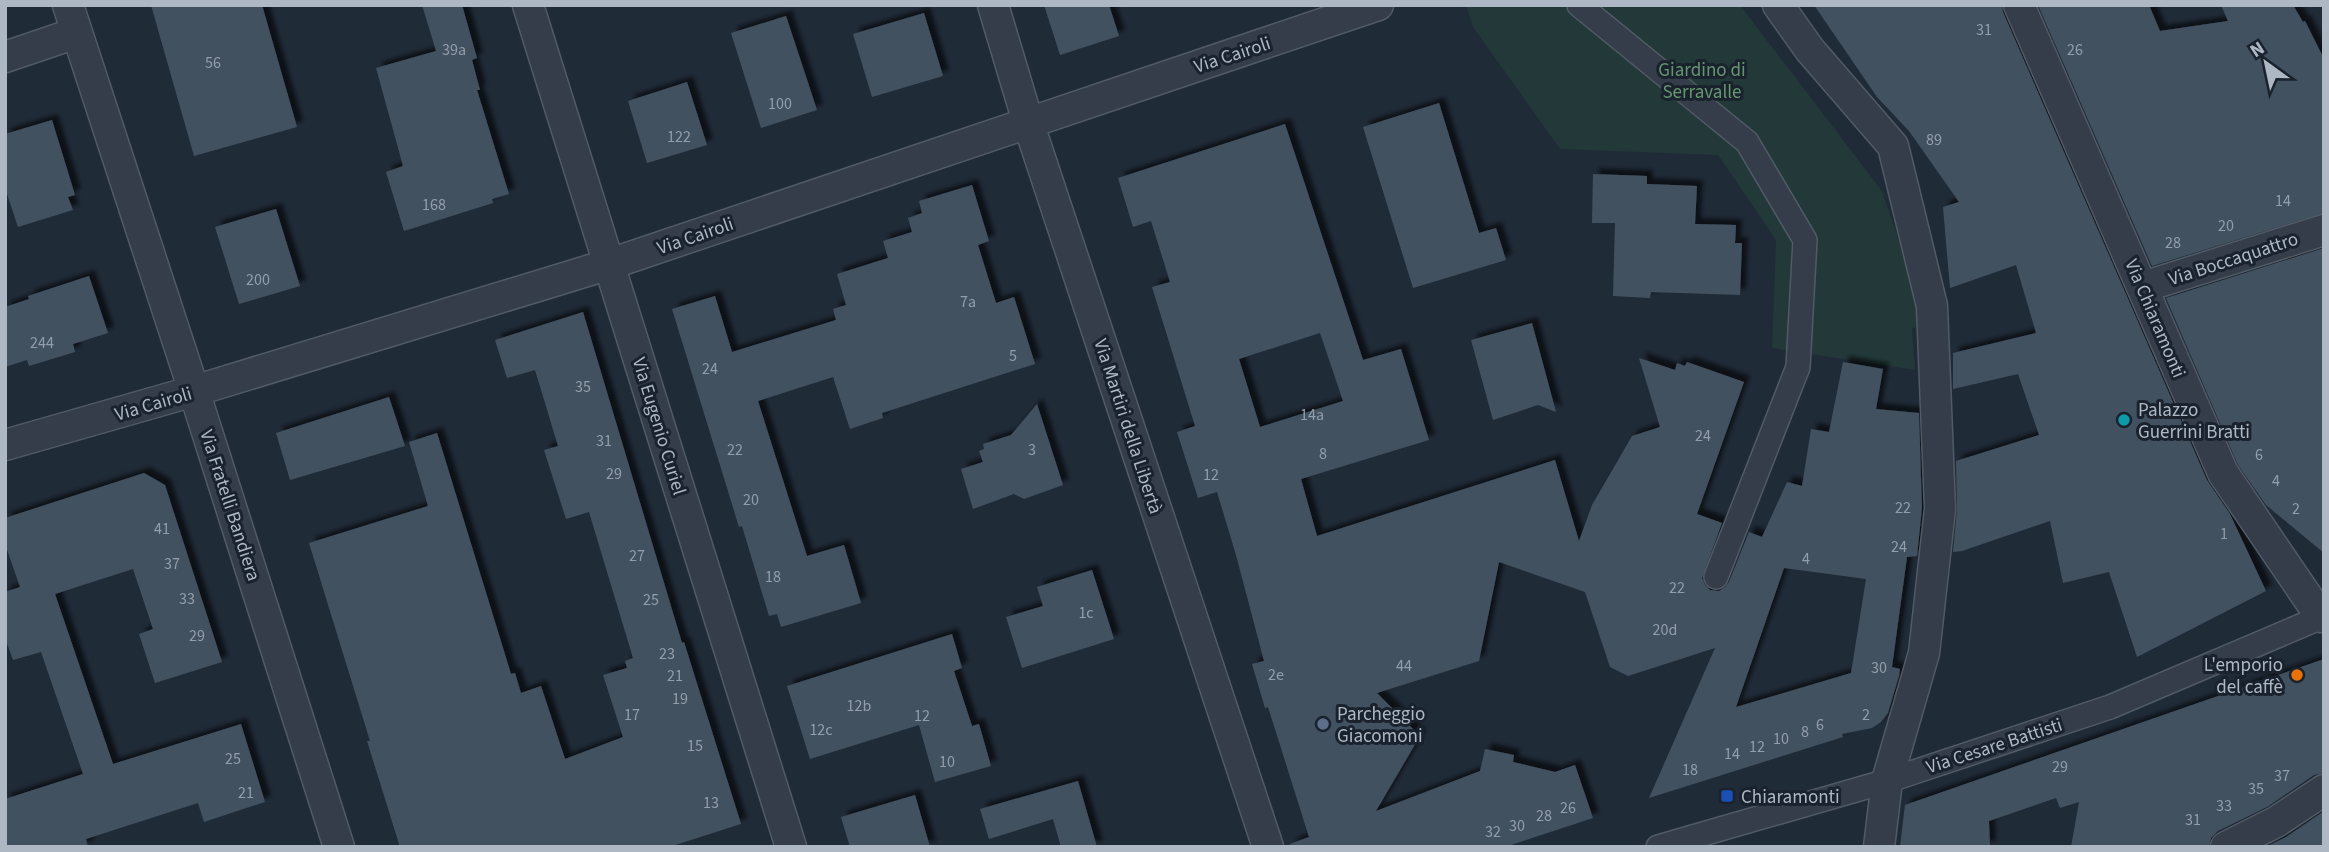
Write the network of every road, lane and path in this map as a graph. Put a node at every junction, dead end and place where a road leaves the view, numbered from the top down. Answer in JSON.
{"nodes":[{"id":1,"x":68,"y":5,"type":"edge"},
{"id":2,"x":528,"y":5,"type":"edge"},
{"id":3,"x":993,"y":5,"type":"edge"},
{"id":4,"x":1378,"y":5,"type":"edge"},
{"id":5,"x":1579,"y":5,"type":"edge"},
{"id":6,"x":1778,"y":5,"type":"edge"},
{"id":7,"x":2019,"y":5,"type":"edge"},
{"id":8,"x":76,"y":33,"type":"junction"},
{"id":9,"x":5,"y":57,"type":"edge"},
{"id":10,"x":1028,"y":122,"type":"junction"},
{"id":11,"x":2324,"y":230,"type":"edge"},
{"id":12,"x":610,"y":264,"type":"junction"},
{"id":13,"x":2143,"y":287,"type":"junction"},
{"id":14,"x":194,"y":391,"type":"junction"},
{"id":15,"x":5,"y":445,"type":"edge"},
{"id":16,"x":1716,"y":577,"type":"dead end"},
{"id":17,"x":2322,"y":616,"type":"edge"},
{"id":18,"x":1886,"y":781,"type":"junction"},
{"id":19,"x":2324,"y":790,"type":"edge"},
{"id":20,"x":339,"y":847,"type":"edge"},
{"id":21,"x":792,"y":847,"type":"edge"},
{"id":22,"x":1268,"y":847,"type":"edge"},
{"id":23,"x":1658,"y":847,"type":"edge"},
{"id":24,"x":1879,"y":847,"type":"edge"},
{"id":25,"x":2226,"y":847,"type":"edge"}],
"edges":[{"from":1,"to":8,"type":"street","name":"Via Fratelli Bandiera"},
{"from":2,"to":12,"type":"street","name":"Via Eugenio Curiel"},
{"from":3,"to":10,"type":"street","name":"Via Martiri della Libertà"},
{"from":4,"to":10,"type":"street","name":"Via Cairoli"},
{"from":5,"to":16,"type":"street"},
{"from":6,"to":18,"type":"street"},
{"from":7,"to":13,"type":"street","name":"Via Chiaramonti"},
{"from":8,"to":9,"type":"street"},
{"from":8,"to":14,"type":"street","name":"Via Fratelli Bandiera"},
{"from":10,"to":12,"type":"street","name":"Via Cairoli"},
{"from":10,"to":22,"type":"street","name":"Via Martiri della Libertà"},
{"from":11,"to":13,"type":"street","name":"Via Boccaquattro"},
{"from":12,"to":14,"type":"street","name":"Via Cairoli"},
{"from":12,"to":21,"type":"street","name":"Via Eugenio Curiel"},
{"from":13,"to":17,"type":"street","name":"Via Chiaramonti"},
{"from":14,"to":15,"type":"street","name":"Via Cairoli"},
{"from":14,"to":20,"type":"street","name":"Via Fratelli Bandiera"},
{"from":17,"to":18,"type":"street","name":"Via Cesare Battisti"},
{"from":18,"to":23,"type":"street","name":"Via Cesare Battisti"},
{"from":18,"to":24,"type":"street"},
{"from":19,"to":25,"type":"street"}]}
